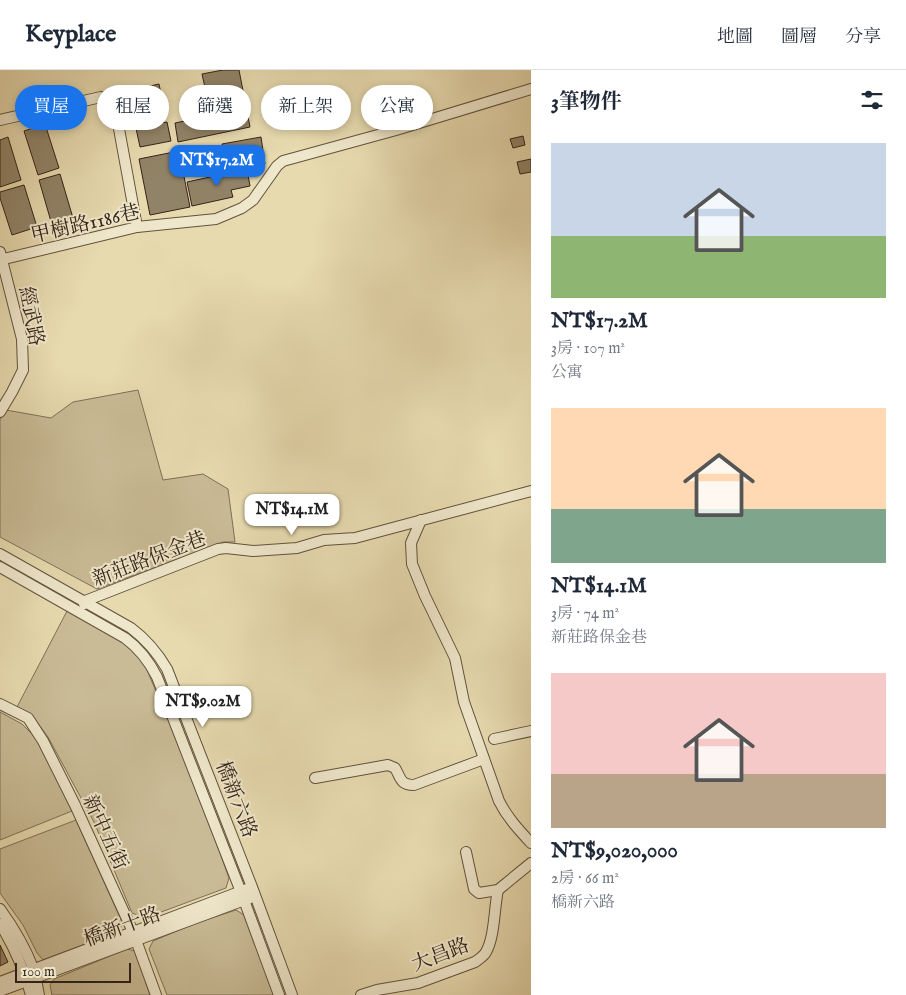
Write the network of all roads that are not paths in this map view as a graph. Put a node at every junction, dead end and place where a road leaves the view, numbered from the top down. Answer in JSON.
{"nodes":[{"id":1,"x":531,"y":89,"type":"edge"},
{"id":2,"x":0,"y":120,"type":"edge"},
{"id":3,"x":137,"y":227,"type":"junction"},
{"id":4,"x":1,"y":258,"type":"edge"},
{"id":5,"x":0,"y":412,"type":"edge"},
{"id":6,"x":531,"y":491,"type":"edge"},
{"id":7,"x":421,"y":520,"type":"junction"},
{"id":8,"x":0,"y":554,"type":"edge"},
{"id":9,"x":0,"y":566,"type":"edge"},
{"id":10,"x":85,"y":601,"type":"junction"},
{"id":11,"x":80,"y":612,"type":"junction"},
{"id":12,"x":0,"y":704,"type":"edge"},
{"id":13,"x":531,"y":731,"type":"edge"},
{"id":14,"x":494,"y":739,"type":"dead end"},
{"id":15,"x":484,"y":759,"type":"junction"},
{"id":16,"x":315,"y":778,"type":"dead end"},
{"id":17,"x":531,"y":842,"type":"edge"},
{"id":18,"x":466,"y":852,"type":"dead end"},
{"id":19,"x":531,"y":863,"type":"edge"},
{"id":20,"x":498,"y":890,"type":"junction"},
{"id":21,"x":254,"y":891,"type":"junction"},
{"id":22,"x":242,"y":896,"type":"junction"},
{"id":23,"x":0,"y":909,"type":"edge"},
{"id":24,"x":0,"y":924,"type":"edge"},
{"id":25,"x":134,"y":936,"type":"junction"},
{"id":26,"x":30,"y":975,"type":"junction"},
{"id":27,"x":0,"y":982,"type":"edge"},
{"id":28,"x":0,"y":991,"type":"edge"},
{"id":29,"x":31,"y":995,"type":"edge"},
{"id":30,"x":39,"y":995,"type":"edge"},
{"id":31,"x":156,"y":995,"type":"edge"},
{"id":32,"x":279,"y":995,"type":"edge"},
{"id":33,"x":292,"y":995,"type":"edge"},
{"id":34,"x":360,"y":995,"type":"edge"}],
"edges":[{"from":1,"to":3,"type":"street","name":"甲樹路1186巷"},
{"from":2,"to":3,"type":"street"},
{"from":3,"to":4,"type":"street","name":"甲樹路1186巷"},
{"from":4,"to":5,"type":"street","name":"經武路"},
{"from":6,"to":7,"type":"street","name":"新莊路保金巷"},
{"from":7,"to":10,"type":"street","name":"新莊路保金巷"},
{"from":7,"to":15,"type":"street"},
{"from":8,"to":10,"type":"street","name":"橋新六路"},
{"from":9,"to":11,"type":"street","name":"橋新六路"},
{"from":10,"to":11,"type":"street","name":"新莊路保金巷"},
{"from":10,"to":21,"type":"street","name":"橋新六路"},
{"from":11,"to":22,"type":"street","name":"橋新六路"},
{"from":12,"to":25,"type":"street","name":"新中五街"},
{"from":13,"to":14,"type":"street"},
{"from":15,"to":16,"type":"street"},
{"from":15,"to":17,"type":"street"},
{"from":18,"to":20,"type":"street"},
{"from":19,"to":20,"type":"street"},
{"from":20,"to":34,"type":"street","name":"大昌路"},
{"from":21,"to":22,"type":"street","name":"橋新十路"},
{"from":21,"to":33,"type":"street","name":"橋新六路"},
{"from":22,"to":25,"type":"street","name":"橋新十路"},
{"from":22,"to":32,"type":"street","name":"橋新六路"},
{"from":23,"to":26,"type":"street"},
{"from":24,"to":26,"type":"street"},
{"from":25,"to":26,"type":"street","name":"橋新十路"},
{"from":25,"to":31,"type":"street","name":"新中五街"},
{"from":26,"to":27,"type":"street","name":"橋新十路"},
{"from":26,"to":28,"type":"street","name":"橋新十路"},
{"from":26,"to":29,"type":"street"},
{"from":26,"to":30,"type":"street"}]}
